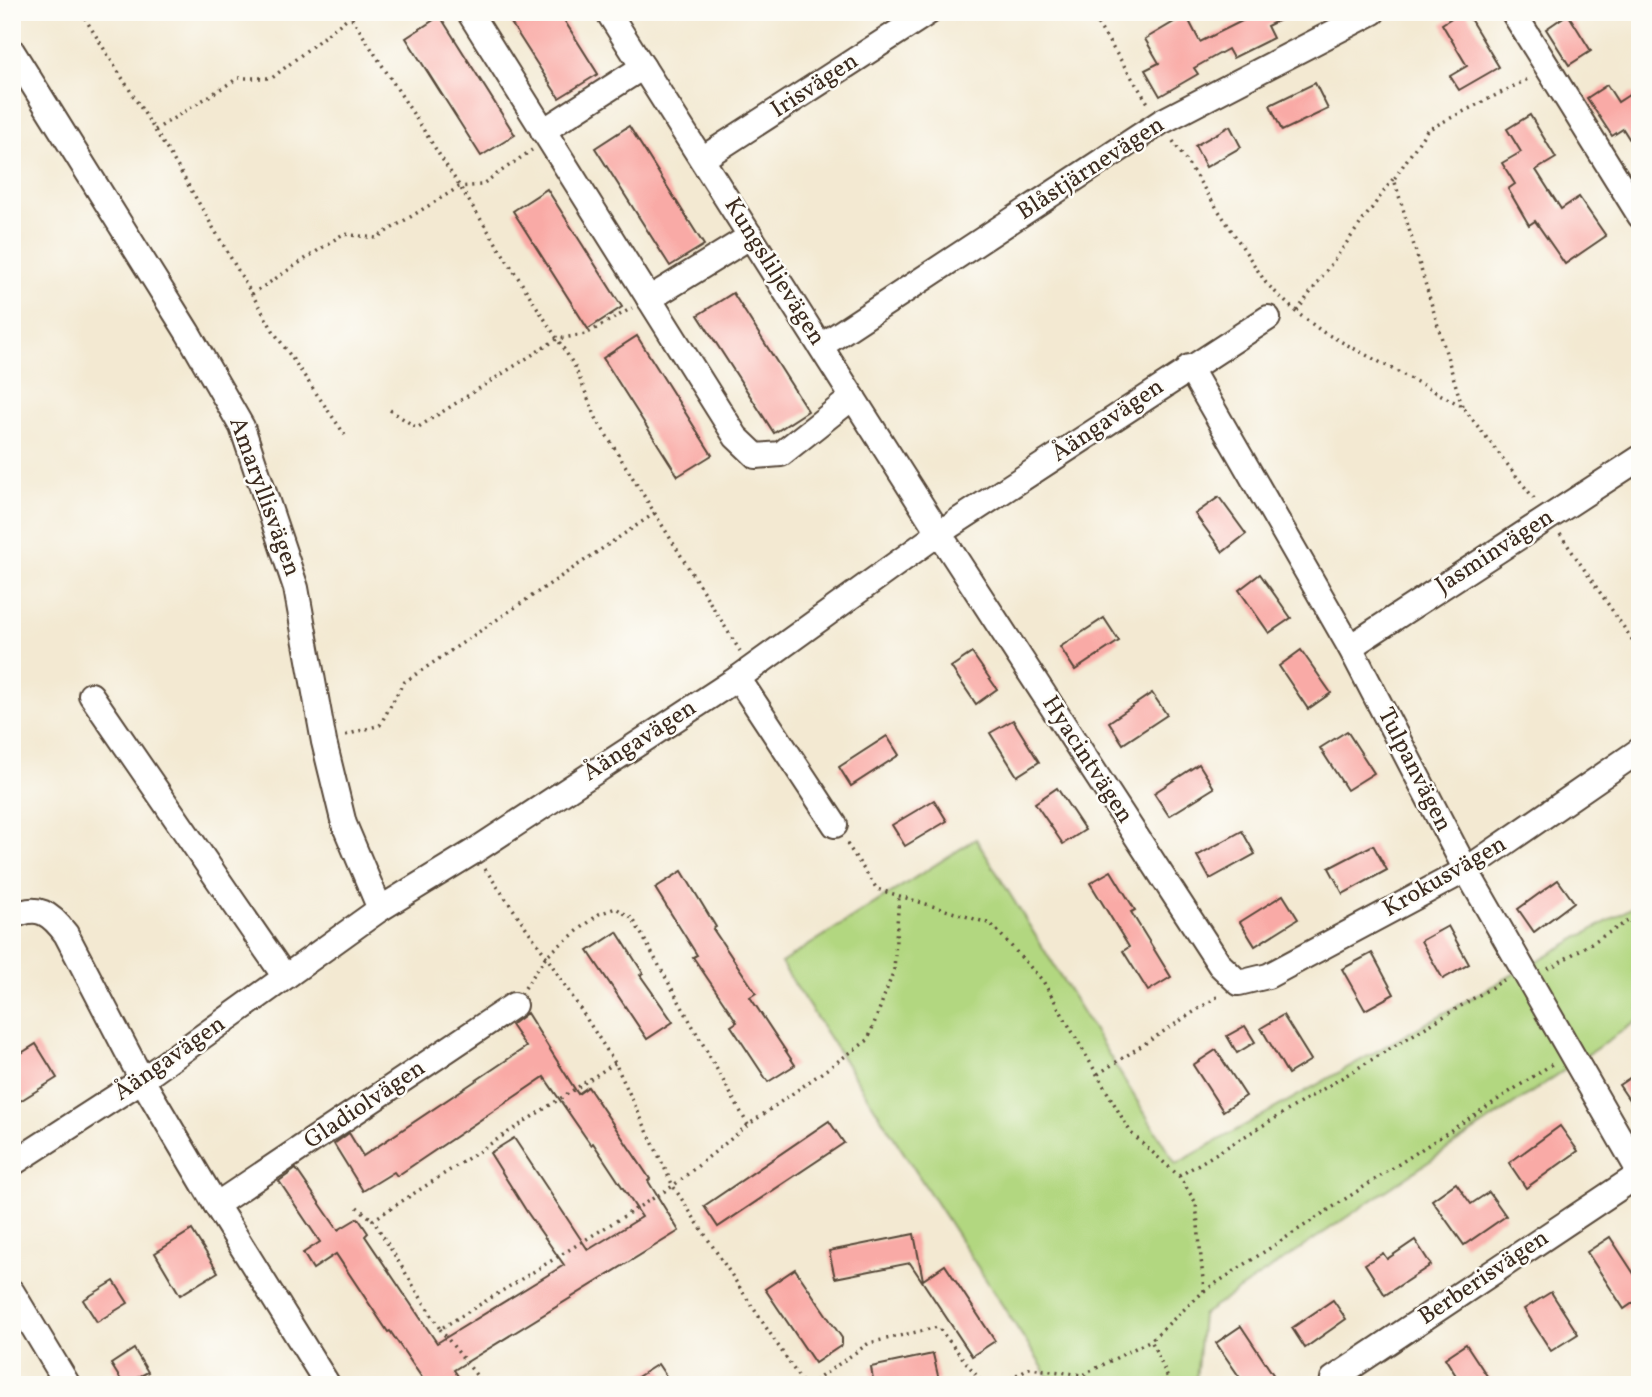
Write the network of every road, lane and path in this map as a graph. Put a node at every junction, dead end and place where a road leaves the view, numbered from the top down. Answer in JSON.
{"nodes":[{"id":1,"x":80,"y":12,"type":"edge"},
{"id":2,"x":469,"y":12,"type":"edge"},
{"id":3,"x":608,"y":12,"type":"edge"},
{"id":4,"x":929,"y":12,"type":"edge"},
{"id":5,"x":1090,"y":12,"type":"edge"},
{"id":6,"x":1373,"y":12,"type":"edge"},
{"id":7,"x":1513,"y":12,"type":"edge"},
{"id":8,"x":349,"y":14,"type":"edge"},
{"id":9,"x":12,"y":51,"type":"edge"},
{"id":10,"x":643,"y":67,"type":"junction"},
{"id":11,"x":1548,"y":68,"type":"junction"},
{"id":12,"x":1161,"y":122,"type":"junction"},
{"id":13,"x":155,"y":130,"type":"junction"},
{"id":14,"x":546,"y":135,"type":"junction"},
{"id":15,"x":702,"y":159,"type":"junction"},
{"id":16,"x":1394,"y":179,"type":"junction"},
{"id":17,"x":459,"y":187,"type":"junction"},
{"id":18,"x":1640,"y":216,"type":"edge"},
{"id":19,"x":751,"y":236,"type":"junction"},
{"id":20,"x":252,"y":294,"type":"junction"},
{"id":21,"x":649,"y":299,"type":"junction"},
{"id":22,"x":1296,"y":312,"type":"junction"},
{"id":23,"x":1268,"y":317,"type":"dead end"},
{"id":24,"x":557,"y":339,"type":"junction"},
{"id":25,"x":821,"y":346,"type":"junction"},
{"id":26,"x":1189,"y":367,"type":"junction"},
{"id":27,"x":853,"y":397,"type":"junction"},
{"id":28,"x":1462,"y":406,"type":"junction"},
{"id":29,"x":390,"y":410,"type":"dead end"},
{"id":30,"x":345,"y":435,"type":"dead end"},
{"id":31,"x":1640,"y":458,"type":"edge"},
{"id":32,"x":655,"y":513,"type":"junction"},
{"id":33,"x":1549,"y":517,"type":"junction"},
{"id":34,"x":939,"y":533,"type":"junction"},
{"id":35,"x":1350,"y":647,"type":"junction"},
{"id":36,"x":1640,"y":651,"type":"edge"},
{"id":37,"x":744,"y":673,"type":"junction"},
{"id":38,"x":91,"y":695,"type":"dead end"},
{"id":39,"x":324,"y":742,"type":"junction"},
{"id":40,"x":1640,"y":750,"type":"edge"},
{"id":41,"x":835,"y":825,"type":"joint"},
{"id":42,"x":473,"y":852,"type":"junction"},
{"id":43,"x":1466,"y":870,"type":"junction"},
{"id":44,"x":899,"y":895,"type":"junction"},
{"id":45,"x":380,"y":909,"type":"junction"},
{"id":46,"x":1640,"y":914,"type":"edge"},
{"id":47,"x":12,"y":917,"type":"edge"},
{"id":48,"x":546,"y":956,"type":"junction"},
{"id":49,"x":1525,"y":975,"type":"junction"},
{"id":50,"x":285,"y":977,"type":"junction"},
{"id":51,"x":1239,"y":983,"type":"junction"},
{"id":52,"x":514,"y":1004,"type":"joint"},
{"id":53,"x":1570,"y":1052,"type":"junction"},
{"id":54,"x":615,"y":1063,"type":"junction"},
{"id":55,"x":1098,"y":1074,"type":"junction"},
{"id":56,"x":142,"y":1080,"type":"junction"},
{"id":57,"x":748,"y":1125,"type":"junction"},
{"id":58,"x":12,"y":1164,"type":"edge"},
{"id":59,"x":1640,"y":1174,"type":"edge"},
{"id":60,"x":1179,"y":1175,"type":"junction"},
{"id":61,"x":673,"y":1186,"type":"junction"},
{"id":62,"x":216,"y":1205,"type":"junction"},
{"id":63,"x":357,"y":1207,"type":"dead end"},
{"id":64,"x":373,"y":1220,"type":"junction"},
{"id":65,"x":12,"y":1292,"type":"edge"},
{"id":66,"x":1204,"y":1292,"type":"junction"},
{"id":67,"x":12,"y":1324,"type":"edge"},
{"id":68,"x":440,"y":1329,"type":"junction"},
{"id":69,"x":1151,"y":1340,"type":"junction"},
{"id":70,"x":49,"y":1385,"type":"edge"},
{"id":71,"x":68,"y":1385,"type":"edge"},
{"id":72,"x":328,"y":1385,"type":"edge"},
{"id":73,"x":484,"y":1385,"type":"edge"},
{"id":74,"x":806,"y":1385,"type":"edge"},
{"id":75,"x":984,"y":1385,"type":"edge"},
{"id":76,"x":998,"y":1385,"type":"edge"},
{"id":77,"x":1171,"y":1385,"type":"edge"},
{"id":78,"x":1332,"y":1385,"type":"edge"}],
"edges":[{"from":1,"to":13,"type":"path"},
{"from":2,"to":14,"type":"street"},
{"from":3,"to":10,"type":"street","name":"Kungsliljevägen"},
{"from":4,"to":15,"type":"street","name":"Irisvägen"},
{"from":5,"to":12,"type":"path"},
{"from":6,"to":12,"type":"street","name":"Blåstjärnevägen"},
{"from":7,"to":11,"type":"street"},
{"from":8,"to":13,"type":"path"},
{"from":8,"to":17,"type":"path"},
{"from":9,"to":39,"type":"street","name":"Amaryllisvägen"},
{"from":10,"to":14,"type":"street"},
{"from":10,"to":15,"type":"street","name":"Kungsliljevägen"},
{"from":11,"to":16,"type":"path"},
{"from":11,"to":18,"type":"street"},
{"from":12,"to":22,"type":"path"},
{"from":12,"to":25,"type":"street","name":"Blåstjärnevägen"},
{"from":13,"to":20,"type":"path"},
{"from":14,"to":17,"type":"path"},
{"from":14,"to":21,"type":"street"},
{"from":15,"to":19,"type":"street","name":"Kungsliljevägen"},
{"from":16,"to":22,"type":"path"},
{"from":16,"to":28,"type":"path"},
{"from":17,"to":20,"type":"path"},
{"from":17,"to":24,"type":"path"},
{"from":19,"to":21,"type":"street"},
{"from":19,"to":25,"type":"street","name":"Kungsliljevägen"},
{"from":20,"to":30,"type":"path"},
{"from":21,"to":24,"type":"path"},
{"from":21,"to":27,"type":"street"},
{"from":22,"to":28,"type":"path"},
{"from":23,"to":26,"type":"street","name":"Åängavägen"},
{"from":24,"to":29,"type":"path"},
{"from":24,"to":32,"type":"path"},
{"from":25,"to":27,"type":"street","name":"Kungsliljevägen"},
{"from":26,"to":34,"type":"street","name":"Åängavägen"},
{"from":26,"to":35,"type":"street","name":"Tulpanvägen"},
{"from":27,"to":34,"type":"street","name":"Kungsliljevägen"},
{"from":28,"to":33,"type":"path"},
{"from":31,"to":33,"type":"street","name":"Jasminvägen"},
{"from":32,"to":37,"type":"path"},
{"from":32,"to":39,"type":"path"},
{"from":33,"to":35,"type":"street","name":"Jasminvägen"},
{"from":33,"to":36,"type":"path"},
{"from":34,"to":37,"type":"street","name":"Åängavägen"},
{"from":34,"to":51,"type":"street","name":"Hyacintvägen"},
{"from":35,"to":43,"type":"street","name":"Tulpanvägen"},
{"from":37,"to":41,"type":"street"},
{"from":37,"to":42,"type":"street","name":"Åängavägen"},
{"from":38,"to":50,"type":"street"},
{"from":39,"to":45,"type":"street","name":"Amaryllisvägen"},
{"from":40,"to":43,"type":"street","name":"Krokusvägen"},
{"from":41,"to":44,"type":"path"},
{"from":42,"to":45,"type":"street","name":"Åängavägen"},
{"from":42,"to":48,"type":"path"},
{"from":43,"to":49,"type":"street","name":"Tulpanvägen"},
{"from":43,"to":51,"type":"street","name":"Krokusvägen"},
{"from":44,"to":55,"type":"path"},
{"from":44,"to":57,"type":"path"},
{"from":45,"to":50,"type":"street","name":"Åängavägen"},
{"from":46,"to":49,"type":"path"},
{"from":47,"to":56,"type":"street"},
{"from":48,"to":52,"type":"path"},
{"from":48,"to":54,"type":"path"},
{"from":48,"to":57,"type":"path"},
{"from":49,"to":53,"type":"street","name":"Tulpanvägen"},
{"from":49,"to":60,"type":"path"},
{"from":50,"to":56,"type":"street","name":"Åängavägen"},
{"from":51,"to":55,"type":"path"},
{"from":52,"to":62,"type":"street","name":"Gladiolvägen"},
{"from":53,"to":59,"type":"street","name":"Tulpanvägen"},
{"from":53,"to":66,"type":"path"},
{"from":54,"to":61,"type":"path"},
{"from":54,"to":64,"type":"path"},
{"from":55,"to":60,"type":"path"},
{"from":56,"to":58,"type":"street","name":"Åängavägen"},
{"from":56,"to":62,"type":"street"},
{"from":57,"to":61,"type":"path"},
{"from":59,"to":78,"type":"street","name":"Berberisvägen"},
{"from":60,"to":66,"type":"path"},
{"from":61,"to":68,"type":"path"},
{"from":61,"to":74,"type":"path"},
{"from":62,"to":72,"type":"street"},
{"from":63,"to":64,"type":"path"},
{"from":64,"to":68,"type":"path"},
{"from":65,"to":71,"type":"street"},
{"from":66,"to":69,"type":"path"},
{"from":67,"to":70,"type":"street"},
{"from":68,"to":73,"type":"path"},
{"from":69,"to":76,"type":"path"},
{"from":69,"to":77,"type":"path"},
{"from":74,"to":75,"type":"path"}]}
